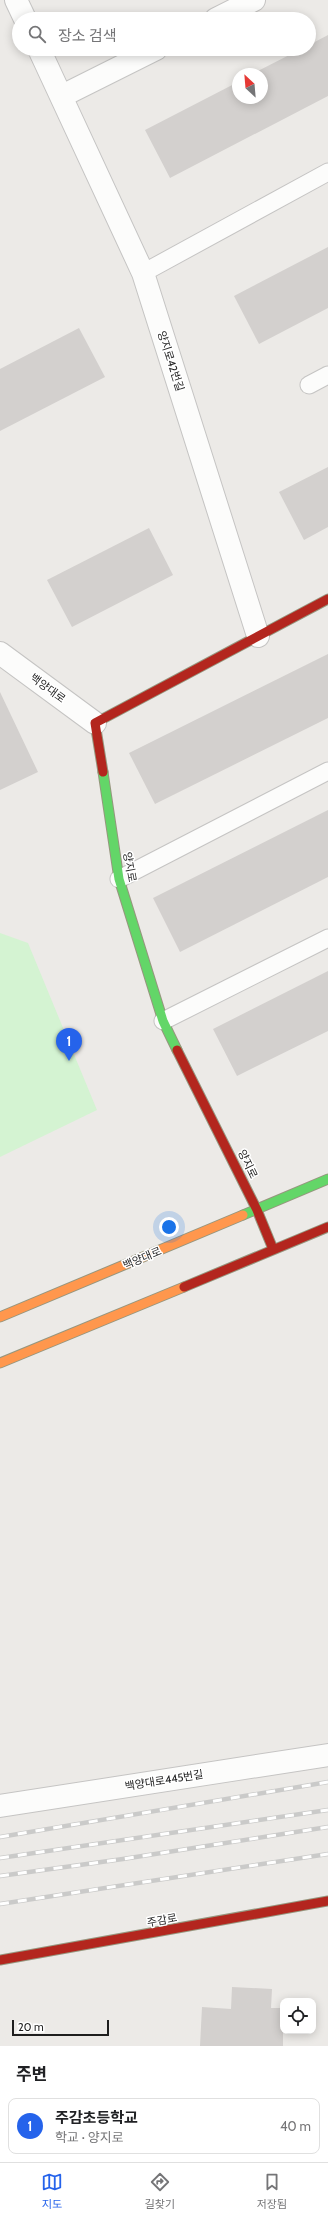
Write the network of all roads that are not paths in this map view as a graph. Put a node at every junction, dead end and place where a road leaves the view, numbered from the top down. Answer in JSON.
{"nodes":[{"id":1,"x":16,"y":0,"type":"edge"},
{"id":2,"x":254,"y":0,"type":"edge"},
{"id":3,"x":22,"y":12,"type":"edge"},
{"id":4,"x":230,"y":12,"type":"edge"},
{"id":5,"x":43,"y":56,"type":"edge"},
{"id":6,"x":142,"y":56,"type":"edge"},
{"id":7,"x":62,"y":96,"type":"junction"},
{"id":8,"x":328,"y":172,"type":"edge"},
{"id":9,"x":143,"y":274,"type":"junction"},
{"id":10,"x":328,"y":375,"type":"edge"},
{"id":11,"x":309,"y":385,"type":"dead end"},
{"id":12,"x":328,"y":599,"type":"edge"},
{"id":13,"x":258,"y":636,"type":"junction"},
{"id":14,"x":0,"y":653,"type":"edge"},
{"id":15,"x":95,"y":723,"type":"junction"},
{"id":16,"x":328,"y":771,"type":"edge"},
{"id":17,"x":118,"y":878,"type":"junction"},
{"id":18,"x":328,"y":938,"type":"edge"},
{"id":19,"x":163,"y":1021,"type":"junction"},
{"id":20,"x":328,"y":1180,"type":"edge"},
{"id":21,"x":257,"y":1210,"type":"junction"},
{"id":22,"x":328,"y":1227,"type":"edge"},
{"id":23,"x":273,"y":1249,"type":"junction"},
{"id":24,"x":0,"y":1317,"type":"edge"},
{"id":25,"x":0,"y":1363,"type":"edge"},
{"id":26,"x":328,"y":1755,"type":"edge"},
{"id":27,"x":0,"y":1806,"type":"edge"},
{"id":28,"x":328,"y":1901,"type":"edge"},
{"id":29,"x":0,"y":1960,"type":"edge"}],
"edges":[{"from":1,"to":3,"type":"street"},
{"from":2,"to":4,"type":"street"},
{"from":5,"to":7,"type":"street","name":"양지로42번길"},
{"from":6,"to":7,"type":"street"},
{"from":7,"to":9,"type":"street","name":"양지로42번길"},
{"from":8,"to":9,"type":"lane"},
{"from":9,"to":13,"type":"street","name":"양지로42번길"},
{"from":10,"to":11,"type":"lane"},
{"from":12,"to":13,"type":"street"},
{"from":13,"to":15,"type":"street"},
{"from":14,"to":15,"type":"street","name":"백양대로"},
{"from":15,"to":17,"type":"street","name":"양지로"},
{"from":16,"to":17,"type":"lane"},
{"from":17,"to":19,"type":"street","name":"양지로"},
{"from":18,"to":19,"type":"lane"},
{"from":19,"to":21,"type":"street","name":"양지로"},
{"from":20,"to":21,"type":"street","name":"백양대로"},
{"from":21,"to":23,"type":"street","name":"양지로"},
{"from":21,"to":24,"type":"street","name":"백양대로"},
{"from":22,"to":23,"type":"street"},
{"from":23,"to":25,"type":"street"},
{"from":26,"to":27,"type":"street","name":"백양대로445번길"},
{"from":28,"to":29,"type":"street","name":"주감로"}]}
